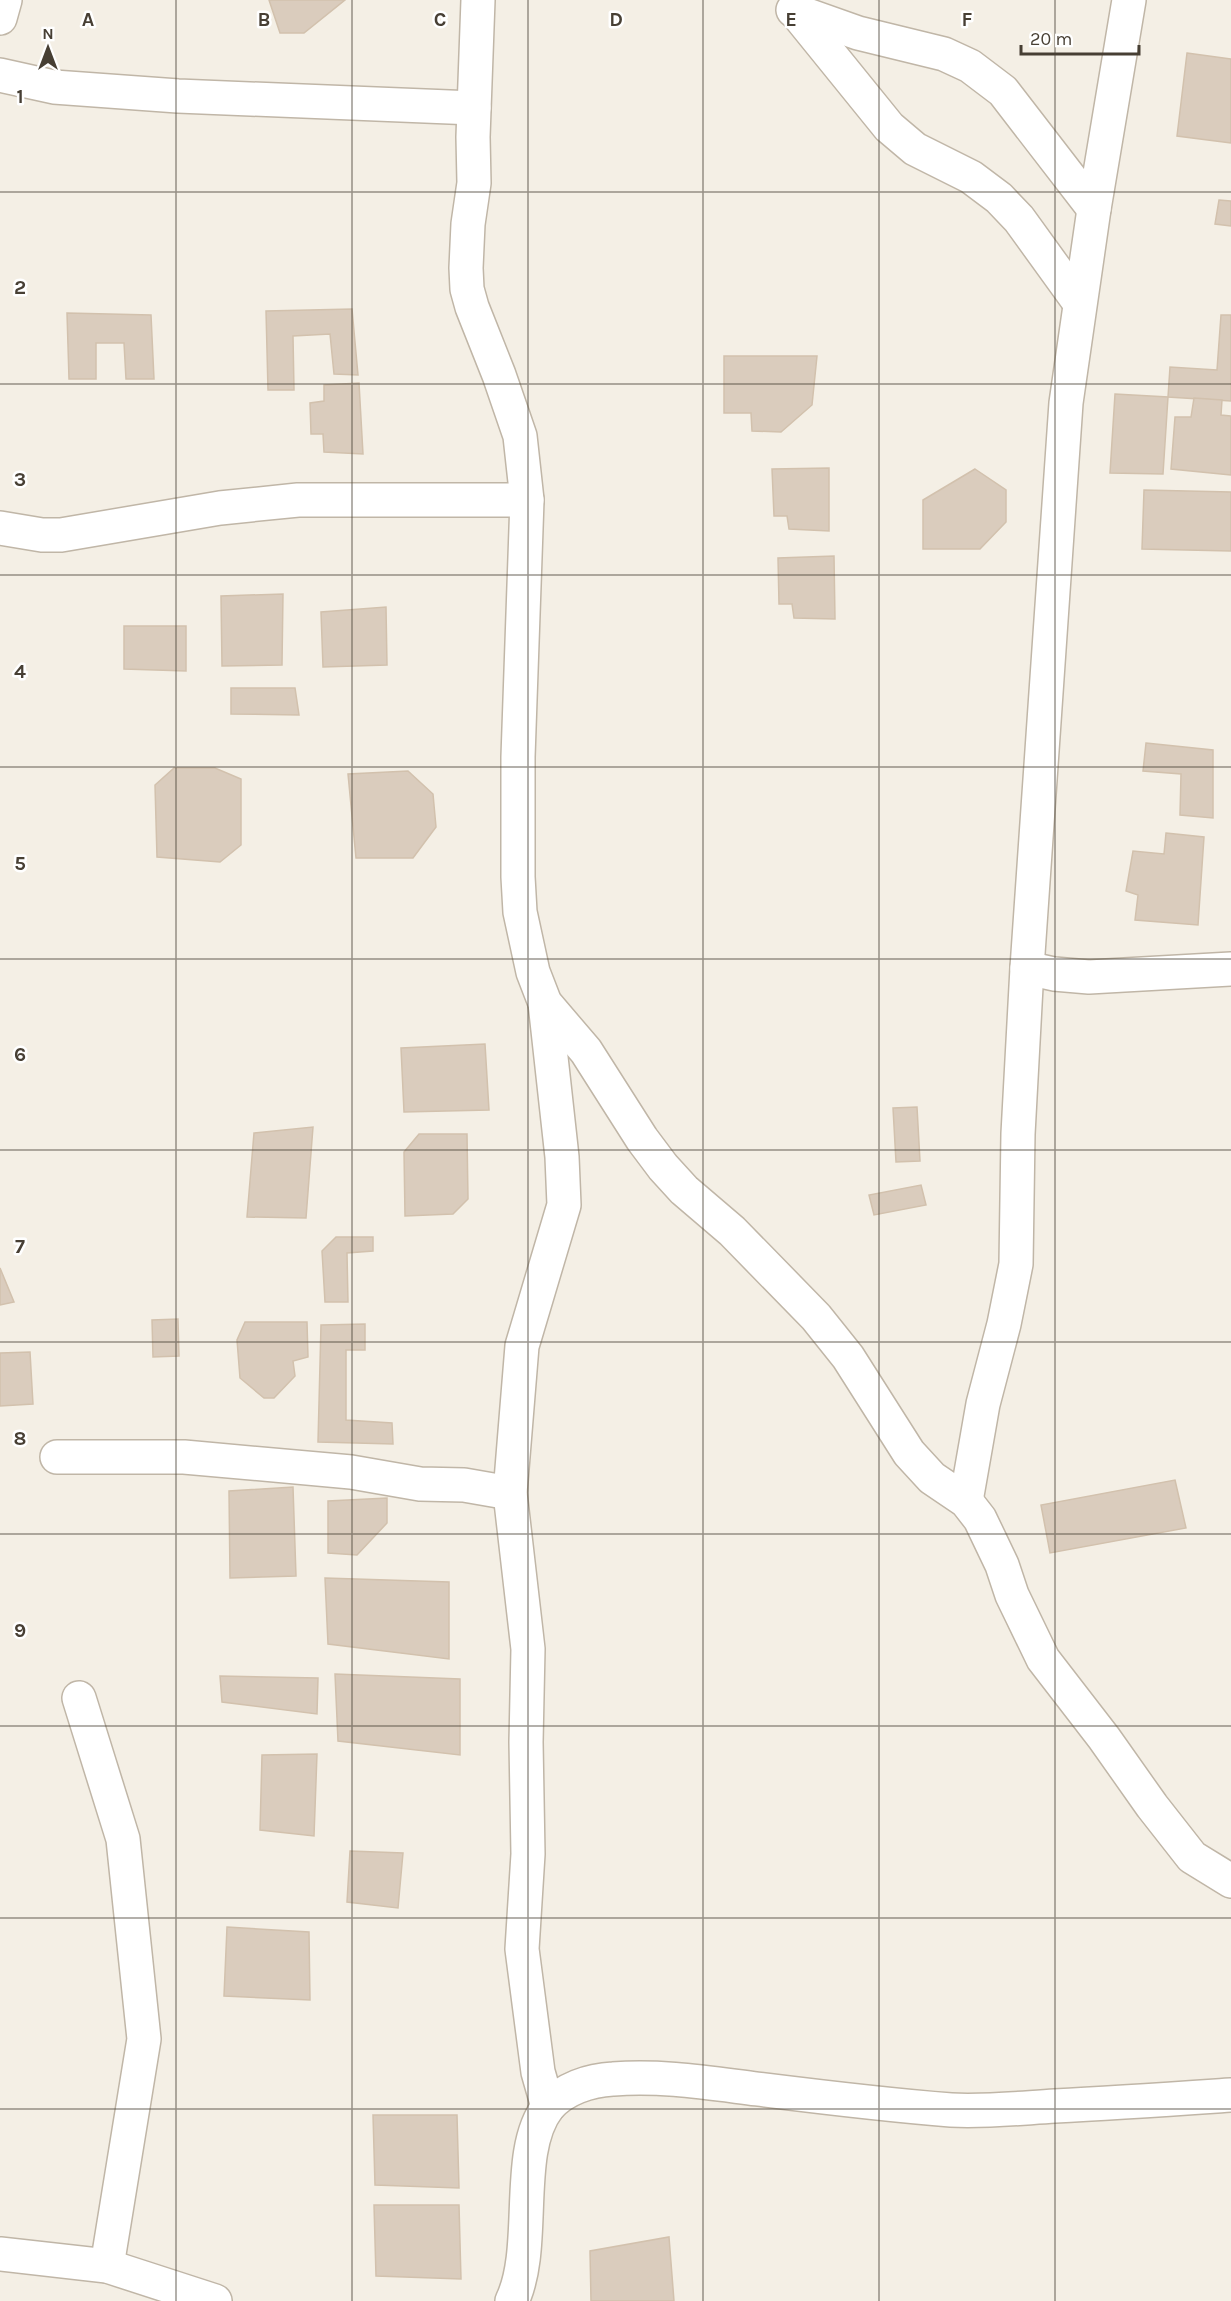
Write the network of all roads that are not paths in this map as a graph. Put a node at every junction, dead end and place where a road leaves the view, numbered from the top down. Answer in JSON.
{"nodes":[{"id":1,"x":5,"y":0,"type":"edge"},
{"id":2,"x":478,"y":0,"type":"edge"},
{"id":3,"x":1129,"y":0,"type":"edge"},
{"id":4,"x":787,"y":5,"type":"edge"},
{"id":5,"x":0,"y":18,"type":"edge"},
{"id":6,"x":0,"y":75,"type":"edge"},
{"id":7,"x":474,"y":108,"type":"junction"},
{"id":8,"x":1094,"y":209,"type":"junction"},
{"id":9,"x":1079,"y":302,"type":"junction"},
{"id":10,"x":527,"y":500,"type":"junction"},
{"id":11,"x":0,"y":528,"type":"edge"},
{"id":12,"x":1027,"y":968,"type":"junction"},
{"id":13,"x":1231,"y":969,"type":"edge"},
{"id":14,"x":545,"y":1003,"type":"junction"},
{"id":15,"x":57,"y":1457,"type":"dead end"},
{"id":16,"x":510,"y":1493,"type":"junction"},
{"id":17,"x":966,"y":1501,"type":"junction"},
{"id":18,"x":79,"y":1698,"type":"dead end"},
{"id":19,"x":1231,"y":1881,"type":"edge"},
{"id":20,"x":1231,"y":2095,"type":"edge"},
{"id":21,"x":548,"y":2107,"type":"junction"},
{"id":22,"x":0,"y":2254,"type":"edge"},
{"id":23,"x":107,"y":2266,"type":"junction"},
{"id":24,"x":215,"y":2301,"type":"edge"},
{"id":25,"x":512,"y":2301,"type":"edge"}],
"edges":[{"from":1,"to":5,"type":"street"},
{"from":2,"to":7,"type":"street"},
{"from":3,"to":8,"type":"street"},
{"from":4,"to":8,"type":"street"},
{"from":4,"to":9,"type":"street"},
{"from":6,"to":7,"type":"street"},
{"from":7,"to":10,"type":"street"},
{"from":8,"to":9,"type":"street"},
{"from":9,"to":12,"type":"street"},
{"from":10,"to":11,"type":"street"},
{"from":10,"to":14,"type":"street"},
{"from":12,"to":13,"type":"street"},
{"from":12,"to":17,"type":"street"},
{"from":14,"to":16,"type":"street"},
{"from":14,"to":17,"type":"street"},
{"from":15,"to":16,"type":"street"},
{"from":16,"to":21,"type":"street"},
{"from":17,"to":19,"type":"street"},
{"from":18,"to":23,"type":"street"},
{"from":20,"to":21,"type":"street"},
{"from":21,"to":25,"type":"street"},
{"from":22,"to":23,"type":"street"},
{"from":23,"to":24,"type":"street"}]}
